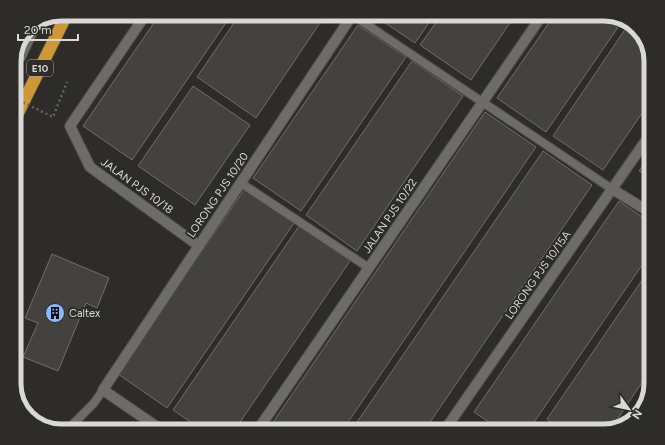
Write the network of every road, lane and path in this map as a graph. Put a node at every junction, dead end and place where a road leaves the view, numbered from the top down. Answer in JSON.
{"nodes":[{"id":1,"x":64,"y":21,"type":"edge"},
{"id":2,"x":141,"y":21,"type":"edge"},
{"id":3,"x":347,"y":21,"type":"edge"},
{"id":4,"x":362,"y":21,"type":"edge"},
{"id":5,"x":538,"y":21,"type":"edge"},
{"id":6,"x":32,"y":34,"type":"edge"},
{"id":7,"x":21,"y":57,"type":"edge"},
{"id":8,"x":68,"y":82,"type":"dead end"},
{"id":9,"x":21,"y":101,"type":"edge"},
{"id":10,"x":482,"y":102,"type":"junction"},
{"id":11,"x":21,"y":107,"type":"edge"},
{"id":12,"x":644,"y":142,"type":"edge"},
{"id":13,"x":241,"y":183,"type":"junction"},
{"id":14,"x":612,"y":189,"type":"junction"},
{"id":15,"x":644,"y":209,"type":"edge"},
{"id":16,"x":199,"y":246,"type":"junction"},
{"id":17,"x":369,"y":268,"type":"junction"},
{"id":18,"x":103,"y":390,"type":"junction"},
{"id":19,"x":73,"y":424,"type":"edge"},
{"id":20,"x":153,"y":424,"type":"edge"},
{"id":21,"x":263,"y":424,"type":"edge"},
{"id":22,"x":449,"y":424,"type":"edge"}],
"edges":[{"from":1,"to":11,"type":"highway","number":"E10"},
{"from":2,"to":16,"type":"street","name":"JALAN PJS 10/18"},
{"from":3,"to":13,"type":"street","name":"LORONG PJS 10/20"},
{"from":4,"to":10,"type":"lane"},
{"from":5,"to":10,"type":"street","name":"JALAN PJS 10/22"},
{"from":6,"to":7,"type":"lane"},
{"from":8,"to":9,"type":"path","bridge":true},
{"from":10,"to":14,"type":"lane"},
{"from":10,"to":17,"type":"street","name":"JALAN PJS 10/22"},
{"from":12,"to":14,"type":"street","name":"LORONG PJS 10/15A"},
{"from":13,"to":16,"type":"street","name":"LORONG PJS 10/20"},
{"from":13,"to":17,"type":"lane"},
{"from":14,"to":15,"type":"street"},
{"from":14,"to":22,"type":"street","name":"LORONG PJS 10/15A"},
{"from":16,"to":18,"type":"street","name":"LORONG PJS 10/20"},
{"from":17,"to":21,"type":"street","name":"JALAN PJS 10/22"},
{"from":18,"to":19,"type":"lane"},
{"from":18,"to":20,"type":"street"}]}
